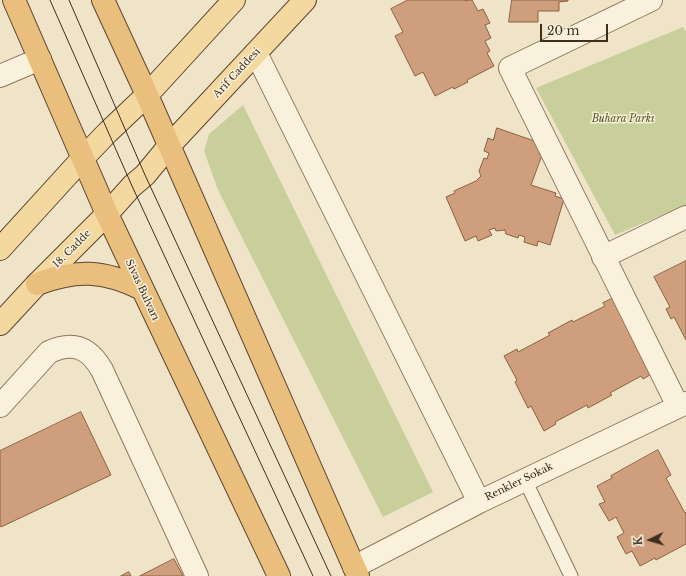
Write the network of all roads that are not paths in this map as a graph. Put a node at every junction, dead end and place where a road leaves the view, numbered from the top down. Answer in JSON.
{"nodes":[{"id":1,"x":14,"y":0,"type":"edge"},
{"id":2,"x":103,"y":0,"type":"edge"},
{"id":3,"x":234,"y":0,"type":"edge"},
{"id":4,"x":305,"y":0,"type":"edge"},
{"id":5,"x":651,"y":0,"type":"edge"},
{"id":6,"x":256,"y":52,"type":"junction"},
{"id":7,"x":40,"y":59,"type":"junction"},
{"id":8,"x":0,"y":76,"type":"edge"},
{"id":9,"x":147,"y":95,"type":"junction"},
{"id":10,"x":169,"y":146,"type":"junction"},
{"id":11,"x":82,"y":159,"type":"junction"},
{"id":12,"x":107,"y":214,"type":"junction"},
{"id":13,"x":686,"y":217,"type":"edge"},
{"id":14,"x":0,"y":249,"type":"edge"},
{"id":15,"x":603,"y":257,"type":"junction"},
{"id":16,"x":37,"y":284,"type":"junction"},
{"id":17,"x":142,"y":289,"type":"junction"},
{"id":18,"x":0,"y":324,"type":"edge"},
{"id":19,"x":682,"y":404,"type":"edge"},
{"id":20,"x":0,"y":406,"type":"edge"},
{"id":21,"x":525,"y":480,"type":"junction"},
{"id":22,"x":479,"y":502,"type":"junction"},
{"id":23,"x":356,"y":571,"type":"edge"},
{"id":24,"x":197,"y":576,"type":"edge"},
{"id":25,"x":279,"y":576,"type":"edge"},
{"id":26,"x":571,"y":576,"type":"edge"}],
"edges":[{"from":1,"to":7,"type":"highway","name":"Sivas Bulvarı"},
{"from":2,"to":9,"type":"highway"},
{"from":3,"to":9,"type":"main road"},
{"from":4,"to":6,"type":"main road","name":"Arif Caddesi"},
{"from":5,"to":15,"type":"street"},
{"from":6,"to":10,"type":"main road","name":"Arif Caddesi"},
{"from":6,"to":22,"type":"street"},
{"from":7,"to":8,"type":"street"},
{"from":7,"to":11,"type":"highway","name":"Sivas Bulvarı"},
{"from":9,"to":10,"type":"highway"},
{"from":9,"to":11,"type":"main road"},
{"from":10,"to":12,"type":"main road","name":"Arif Caddesi"},
{"from":10,"to":23,"type":"highway"},
{"from":11,"to":12,"type":"highway","name":"Sivas Bulvarı"},
{"from":11,"to":14,"type":"main road"},
{"from":12,"to":16,"type":"main road","name":"18. Cadde"},
{"from":12,"to":17,"type":"highway","name":"Sivas Bulvarı"},
{"from":13,"to":15,"type":"street"},
{"from":15,"to":19,"type":"street"},
{"from":16,"to":17,"type":"highway"},
{"from":16,"to":18,"type":"main road","name":"18. Cadde"},
{"from":17,"to":25,"type":"highway","name":"Sivas Bulvarı"},
{"from":19,"to":21,"type":"street","name":"Renkler Sokak"},
{"from":20,"to":24,"type":"street"},
{"from":21,"to":22,"type":"street","name":"Renkler Sokak"},
{"from":21,"to":26,"type":"lane"},
{"from":22,"to":23,"type":"street","name":"Renkler Sokak"}]}
